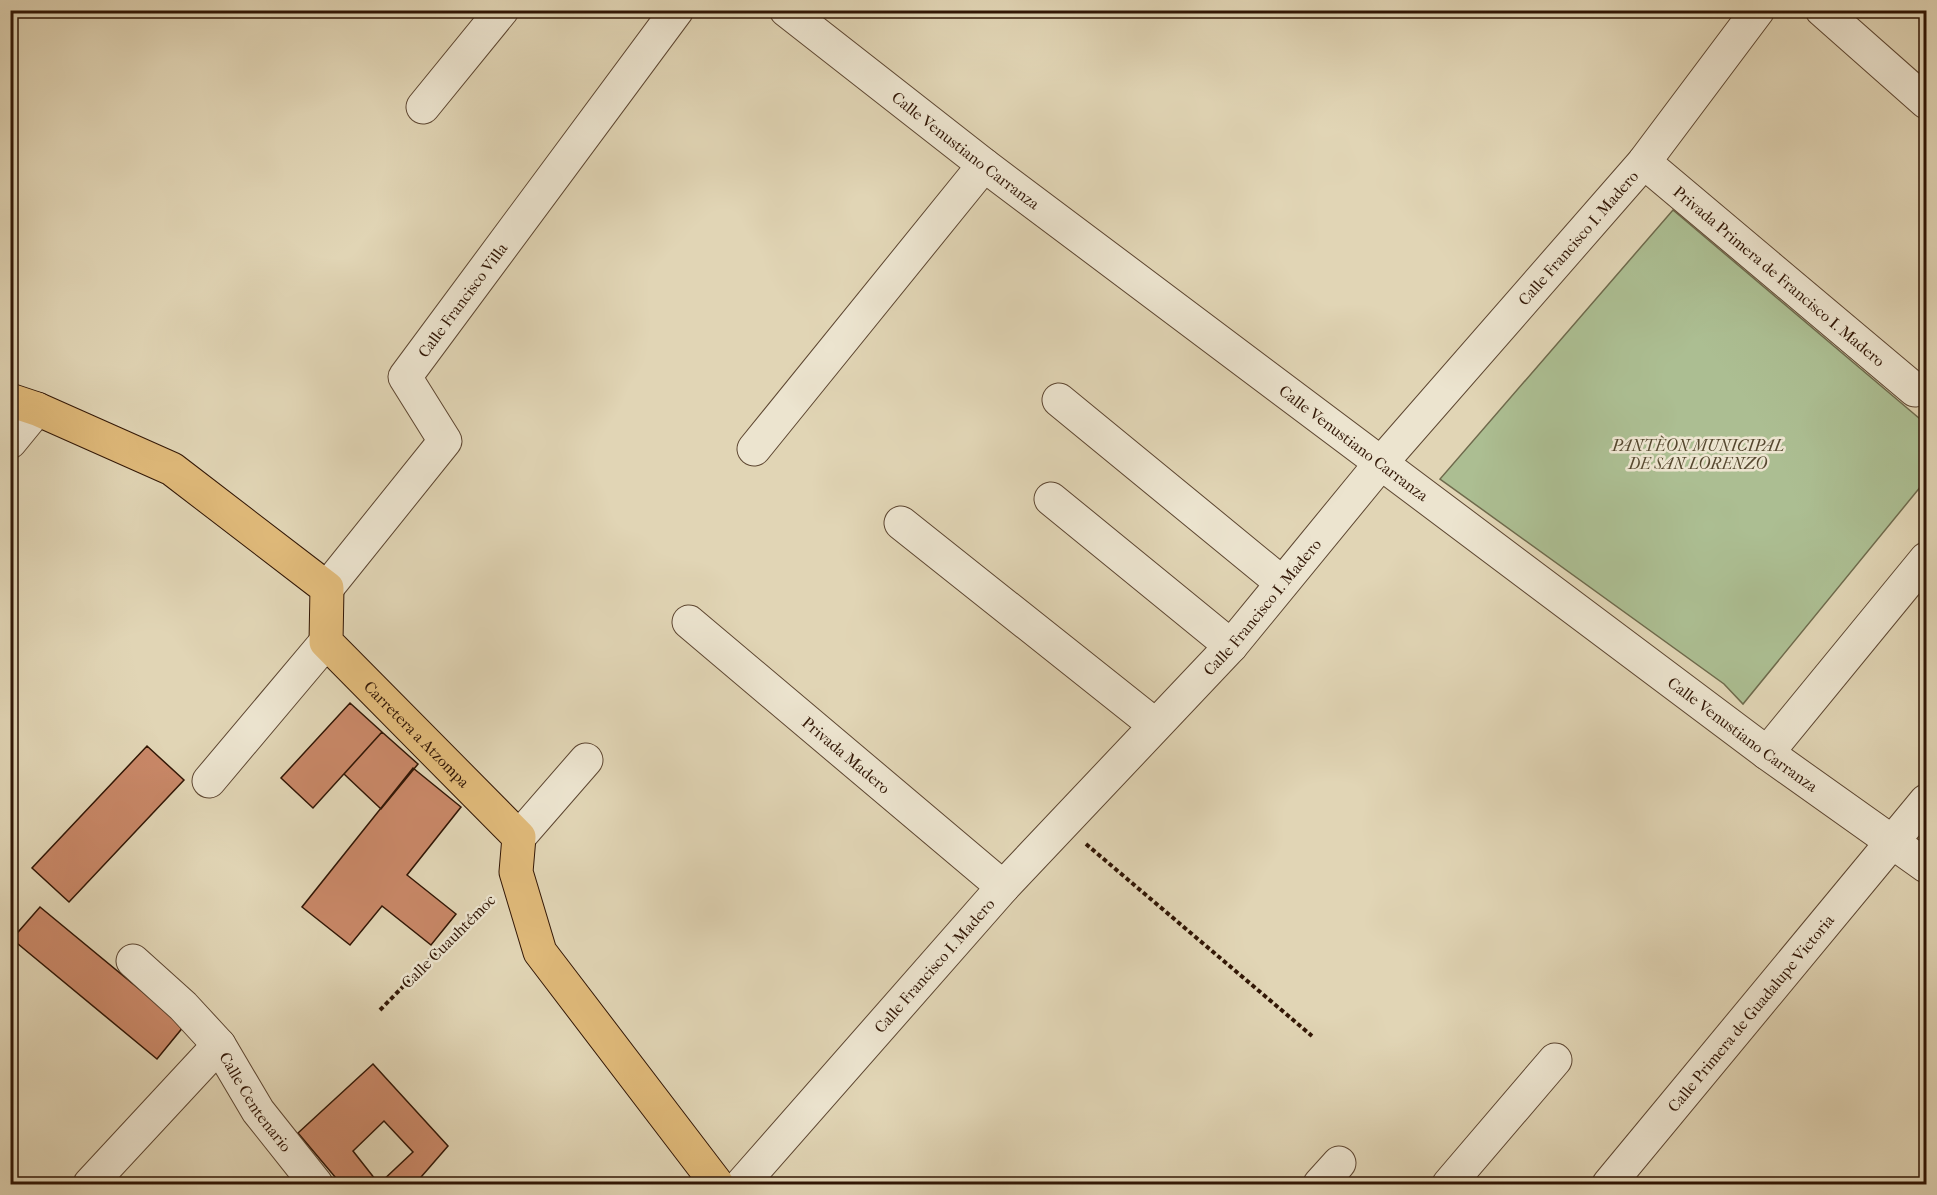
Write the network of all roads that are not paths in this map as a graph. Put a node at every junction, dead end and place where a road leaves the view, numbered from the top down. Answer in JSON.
{"nodes":[{"id":1,"x":502,"y":10,"type":"edge"},
{"id":2,"x":677,"y":10,"type":"edge"},
{"id":3,"x":786,"y":10,"type":"edge"},
{"id":4,"x":1758,"y":10,"type":"edge"},
{"id":5,"x":1822,"y":10,"type":"edge"},
{"id":6,"x":1926,"y":102,"type":"edge"},
{"id":7,"x":423,"y":107,"type":"dead end"},
{"id":8,"x":1644,"y":162,"type":"junction"},
{"id":9,"x":984,"y":165,"type":"junction"},
{"id":10,"x":1916,"y":390,"type":"dead end"},
{"id":11,"x":1059,"y":400,"type":"dead end"},
{"id":12,"x":24,"y":404,"type":"edge"},
{"id":13,"x":10,"y":442,"type":"edge"},
{"id":14,"x":754,"y":449,"type":"dead end"},
{"id":15,"x":1381,"y":463,"type":"junction"},
{"id":16,"x":1051,"y":499,"type":"dead end"},
{"id":17,"x":901,"y":523,"type":"dead end"},
{"id":18,"x":1926,"y":559,"type":"edge"},
{"id":19,"x":1282,"y":583,"type":"junction"},
{"id":20,"x":327,"y":588,"type":"junction"},
{"id":21,"x":689,"y":622,"type":"dead end"},
{"id":22,"x":326,"y":642,"type":"junction"},
{"id":23,"x":1231,"y":646,"type":"junction"},
{"id":24,"x":1155,"y":725,"type":"junction"},
{"id":25,"x":1767,"y":753,"type":"junction"},
{"id":26,"x":586,"y":760,"type":"dead end"},
{"id":27,"x":209,"y":781,"type":"dead end"},
{"id":28,"x":1926,"y":801,"type":"edge"},
{"id":29,"x":519,"y":837,"type":"junction"},
{"id":30,"x":1894,"y":842,"type":"junction"},
{"id":31,"x":1926,"y":866,"type":"edge"},
{"id":32,"x":1003,"y":887,"type":"junction"},
{"id":33,"x":133,"y":961,"type":"dead end"},
{"id":34,"x":219,"y":1046,"type":"junction"},
{"id":35,"x":1555,"y":1060,"type":"dead end"},
{"id":36,"x":90,"y":1185,"type":"edge"},
{"id":37,"x":316,"y":1185,"type":"edge"},
{"id":38,"x":717,"y":1185,"type":"edge"},
{"id":39,"x":742,"y":1185,"type":"edge"},
{"id":40,"x":1449,"y":1185,"type":"edge"},
{"id":41,"x":1609,"y":1185,"type":"edge"}],
"edges":[{"from":1,"to":7,"type":"street"},
{"from":2,"to":20,"type":"street","name":"Calle Francisco Villa"},
{"from":3,"to":9,"type":"street","name":"Calle Venustiano Carranza"},
{"from":4,"to":8,"type":"street","name":"Calle Francisco I. Madero"},
{"from":5,"to":6,"type":"street"},
{"from":8,"to":10,"type":"street","name":"Privada Primera de Francisco I. Madero"},
{"from":8,"to":15,"type":"street","name":"Calle Francisco I. Madero"},
{"from":9,"to":14,"type":"street"},
{"from":9,"to":15,"type":"street","name":"Calle Venustiano Carranza"},
{"from":11,"to":19,"type":"street"},
{"from":12,"to":13,"type":"street"},
{"from":12,"to":20,"type":"main road"},
{"from":15,"to":19,"type":"street","name":"Calle Francisco I. Madero"},
{"from":15,"to":25,"type":"street","name":"Calle Venustiano Carranza"},
{"from":16,"to":23,"type":"street"},
{"from":17,"to":24,"type":"street"},
{"from":18,"to":25,"type":"street"},
{"from":19,"to":23,"type":"street","name":"Calle Francisco I. Madero"},
{"from":20,"to":22,"type":"main road"},
{"from":21,"to":32,"type":"street","name":"Privada Madero"},
{"from":22,"to":27,"type":"street"},
{"from":22,"to":29,"type":"main road","name":"Carretera a Atzompa"},
{"from":23,"to":24,"type":"street","name":"Calle Francisco I. Madero"},
{"from":24,"to":32,"type":"street","name":"Calle Francisco I. Madero"},
{"from":25,"to":30,"type":"street","name":"Calle Venustiano Carranza"},
{"from":26,"to":29,"type":"street"},
{"from":28,"to":30,"type":"street","name":"Calle Primera de Guadalupe Victoria"},
{"from":29,"to":38,"type":"main road"},
{"from":30,"to":31,"type":"street","name":"Calle Venustiano Carranza"},
{"from":30,"to":41,"type":"street","name":"Calle Primera de Guadalupe Victoria"},
{"from":32,"to":39,"type":"street","name":"Calle Francisco I. Madero"},
{"from":33,"to":34,"type":"street","name":"Calle Centenario"},
{"from":34,"to":36,"type":"street"},
{"from":34,"to":37,"type":"street","name":"Calle Centenario"},
{"from":35,"to":40,"type":"street"}]}
